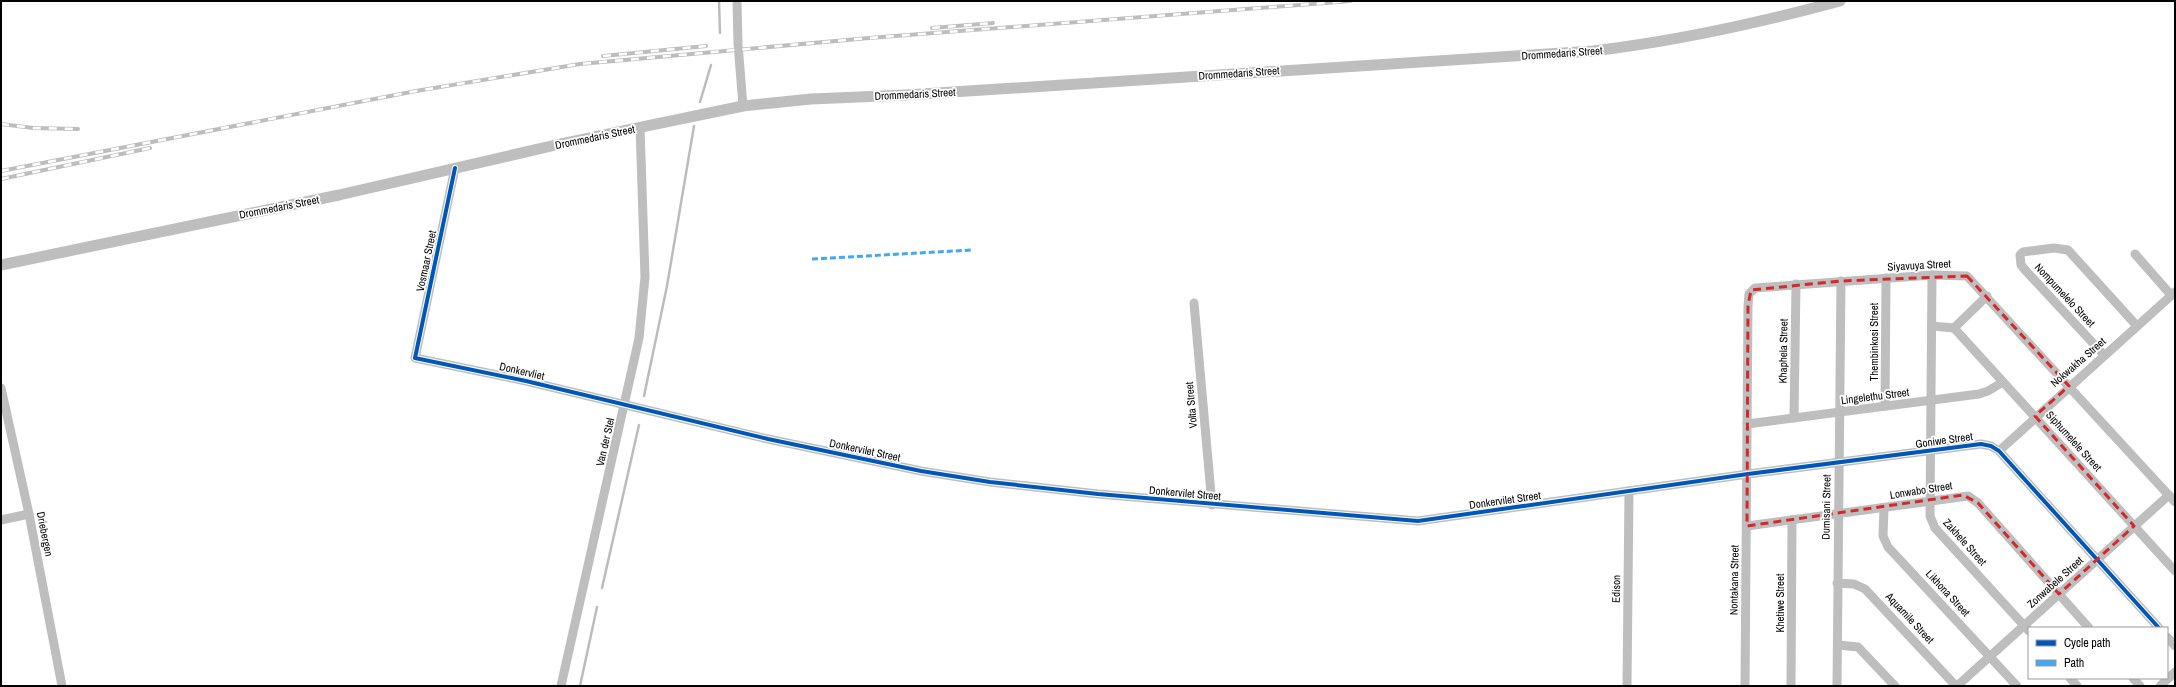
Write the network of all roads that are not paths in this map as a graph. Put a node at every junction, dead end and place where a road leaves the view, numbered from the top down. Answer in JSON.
{"nodes":[{"id":1,"x":737,"y":1,"type":"edge"},
{"id":2,"x":1840,"y":1,"type":"edge"},
{"id":3,"x":742,"y":106,"type":"junction"},
{"id":4,"x":640,"y":127,"type":"junction"},
{"id":5,"x":455,"y":168,"type":"junction"},
{"id":6,"x":2135,"y":254,"type":"dead end"},
{"id":7,"x":1,"y":265,"type":"edge"},
{"id":8,"x":1932,"y":275,"type":"junction"},
{"id":9,"x":1886,"y":278,"type":"junction"},
{"id":10,"x":1841,"y":281,"type":"junction"},
{"id":11,"x":1796,"y":284,"type":"junction"},
{"id":12,"x":2173,"y":294,"type":"edge"},
{"id":13,"x":1987,"y":296,"type":"junction"},
{"id":14,"x":1194,"y":303,"type":"dead end"},
{"id":15,"x":1932,"y":326,"type":"junction"},
{"id":16,"x":2137,"y":326,"type":"junction"},
{"id":17,"x":1954,"y":328,"type":"junction"},
{"id":18,"x":2104,"y":355,"type":"junction"},
{"id":19,"x":415,"y":358,"type":"joint"},
{"id":20,"x":2002,"y":382,"type":"junction"},
{"id":21,"x":2070,"y":386,"type":"junction"},
{"id":22,"x":1,"y":388,"type":"edge"},
{"id":23,"x":1931,"y":401,"type":"junction"},
{"id":24,"x":625,"y":405,"type":"junction"},
{"id":25,"x":1885,"y":406,"type":"junction"},
{"id":26,"x":1839,"y":413,"type":"junction"},
{"id":27,"x":2035,"y":416,"type":"junction"},
{"id":28,"x":1794,"y":418,"type":"junction"},
{"id":29,"x":1747,"y":424,"type":"junction"},
{"id":30,"x":1931,"y":451,"type":"junction"},
{"id":31,"x":1999,"y":451,"type":"junction"},
{"id":32,"x":1839,"y":463,"type":"junction"},
{"id":33,"x":1748,"y":474,"type":"junction"},
{"id":34,"x":1629,"y":491,"type":"junction"},
{"id":35,"x":2169,"y":495,"type":"junction"},
{"id":36,"x":1930,"y":501,"type":"junction"},
{"id":37,"x":2175,"y":502,"type":"edge"},
{"id":38,"x":1212,"y":504,"type":"junction"},
{"id":39,"x":1884,"y":508,"type":"junction"},
{"id":40,"x":29,"y":514,"type":"junction"},
{"id":41,"x":1838,"y":514,"type":"junction"},
{"id":42,"x":1,"y":520,"type":"edge"},
{"id":43,"x":1792,"y":520,"type":"junction"},
{"id":44,"x":1747,"y":526,"type":"junction"},
{"id":45,"x":2134,"y":526,"type":"junction"},
{"id":46,"x":2097,"y":560,"type":"junction"},
{"id":47,"x":2175,"y":571,"type":"edge"},
{"id":48,"x":1837,"y":583,"type":"junction"},
{"id":49,"x":2059,"y":594,"type":"junction"},
{"id":50,"x":2088,"y":627,"type":"edge"},
{"id":51,"x":2157,"y":627,"type":"edge"},
{"id":52,"x":2026,"y":628,"type":"edge"},
{"id":53,"x":2168,"y":638,"type":"edge"},
{"id":54,"x":1838,"y":645,"type":"junction"},
{"id":55,"x":2175,"y":646,"type":"edge"},
{"id":56,"x":1990,"y":656,"type":"junction"},
{"id":57,"x":2168,"y":679,"type":"edge"},
{"id":58,"x":62,"y":686,"type":"edge"},
{"id":59,"x":561,"y":686,"type":"edge"},
{"id":60,"x":1627,"y":686,"type":"edge"},
{"id":61,"x":1745,"y":686,"type":"edge"},
{"id":62,"x":1791,"y":686,"type":"edge"},
{"id":63,"x":1837,"y":686,"type":"edge"},
{"id":64,"x":1895,"y":686,"type":"edge"},
{"id":65,"x":1957,"y":686,"type":"edge"},
{"id":66,"x":2016,"y":686,"type":"edge"},
{"id":67,"x":2160,"y":686,"type":"edge"}],
"edges":[{"from":1,"to":3,"type":"street"},
{"from":2,"to":3,"type":"street","name":"Drommedaris Street"},
{"from":3,"to":4,"type":"street","name":"Drommedaris Street"},
{"from":4,"to":5,"type":"street","name":"Drommedaris Street"},
{"from":4,"to":24,"type":"street","name":"Van der Stel"},
{"from":5,"to":7,"type":"street","name":"Drommedaris Street"},
{"from":5,"to":19,"type":"street","name":"Vosmaar Street"},
{"from":6,"to":12,"type":"street"},
{"from":8,"to":9,"type":"street","name":"Siyavuya Street"},
{"from":8,"to":13,"type":"street","name":"Siyavuya Street"},
{"from":8,"to":15,"type":"street"},
{"from":9,"to":10,"type":"street","name":"Siyavuya Street"},
{"from":9,"to":25,"type":"street","name":"Thembinkosi Street"},
{"from":10,"to":11,"type":"street","name":"Siyavuya Street"},
{"from":10,"to":26,"type":"street","name":"Dumisani Street"},
{"from":11,"to":28,"type":"street","name":"Khaphela Street"},
{"from":11,"to":29,"type":"street","name":"Siyavuya Street"},
{"from":12,"to":16,"type":"street","name":"Nokwakha Street"},
{"from":13,"to":17,"type":"street"},
{"from":13,"to":21,"type":"street","name":"Siyavuya Street"},
{"from":14,"to":38,"type":"street","name":"Volta Street"},
{"from":15,"to":17,"type":"street"},
{"from":15,"to":23,"type":"street"},
{"from":16,"to":18,"type":"street","name":"Nokwakha Street"},
{"from":16,"to":18,"type":"street","name":"Nompumelelo Street"},
{"from":17,"to":20,"type":"street","name":"Siphumelele Street"},
{"from":18,"to":21,"type":"street","name":"Nokwakha Street"},
{"from":19,"to":24,"type":"street","name":"Donkervliet"},
{"from":20,"to":23,"type":"street","name":"Lingelethu Street"},
{"from":20,"to":27,"type":"street","name":"Siphumelele Street"},
{"from":21,"to":27,"type":"street","name":"Nokwakha Street"},
{"from":21,"to":35,"type":"street","name":"Siyavuya Street"},
{"from":22,"to":40,"type":"street","name":"Driebergen"},
{"from":23,"to":25,"type":"street","name":"Lingelethu Street"},
{"from":23,"to":30,"type":"street"},
{"from":24,"to":38,"type":"street","name":"Donkervilet Street"},
{"from":24,"to":59,"type":"street","name":"Van der Stel"},
{"from":25,"to":26,"type":"street","name":"Lingelethu Street"},
{"from":26,"to":28,"type":"street","name":"Lingelethu Street"},
{"from":26,"to":32,"type":"street","name":"Dumisani Street"},
{"from":27,"to":31,"type":"street","name":"Nokwakha Street"},
{"from":27,"to":45,"type":"street","name":"Siphumelele Street"},
{"from":28,"to":29,"type":"street","name":"Lingelethu Street"},
{"from":29,"to":33,"type":"street","name":"Siyavuya Street"},
{"from":30,"to":31,"type":"street","name":"Goniwe Street"},
{"from":30,"to":32,"type":"street","name":"Goniwe Street"},
{"from":30,"to":36,"type":"street","name":"Zakhele Street"},
{"from":31,"to":46,"type":"street","name":"Goniwe Street"},
{"from":32,"to":33,"type":"street","name":"Goniwe Street"},
{"from":32,"to":41,"type":"street","name":"Dumisani Street"},
{"from":33,"to":34,"type":"street","name":"Donkervilet Street"},
{"from":33,"to":44,"type":"street","name":"Nontakana Street"},
{"from":34,"to":38,"type":"street","name":"Donkervilet Street"},
{"from":34,"to":60,"type":"street","name":"Edison"},
{"from":35,"to":37,"type":"street","name":"Siyavuya Street"},
{"from":35,"to":45,"type":"street","name":"Zonwabele Street"},
{"from":36,"to":39,"type":"street","name":"Lonwabo Street"},
{"from":36,"to":49,"type":"street","name":"Lonwabo Street"},
{"from":36,"to":52,"type":"street","name":"Zakhele Street"},
{"from":39,"to":41,"type":"street","name":"Lonwabo Street"},
{"from":39,"to":56,"type":"street","name":"Likhona Street"},
{"from":40,"to":42,"type":"street"},
{"from":40,"to":58,"type":"street","name":"Driebergen"},
{"from":41,"to":43,"type":"street","name":"Lonwabo Street"},
{"from":41,"to":48,"type":"street","name":"Dumisani Street"},
{"from":43,"to":44,"type":"street","name":"Lonwabo Street"},
{"from":43,"to":62,"type":"street","name":"Khetiwe Street"},
{"from":44,"to":61,"type":"street","name":"Nontakana Street"},
{"from":45,"to":46,"type":"street","name":"Zonwabele Street"},
{"from":45,"to":47,"type":"street","name":"Siphumelele Street"},
{"from":46,"to":49,"type":"street","name":"Zonwabele Street"},
{"from":46,"to":51,"type":"street","name":"Goniwe Street"},
{"from":48,"to":54,"type":"street","name":"Dumisani Street"},
{"from":48,"to":65,"type":"street","name":"Aquamile Street"},
{"from":49,"to":50,"type":"street","name":"Lonwabo Street"},
{"from":49,"to":52,"type":"street","name":"Zonwabele Street"},
{"from":52,"to":56,"type":"street","name":"Zonwabele Street"},
{"from":53,"to":55,"type":"street"},
{"from":54,"to":63,"type":"street","name":"Dumisani Street"},
{"from":54,"to":64,"type":"street"},
{"from":56,"to":65,"type":"street","name":"Zonwabele Street"},
{"from":56,"to":66,"type":"street","name":"Likhona Street"},
{"from":57,"to":67,"type":"street"}]}
